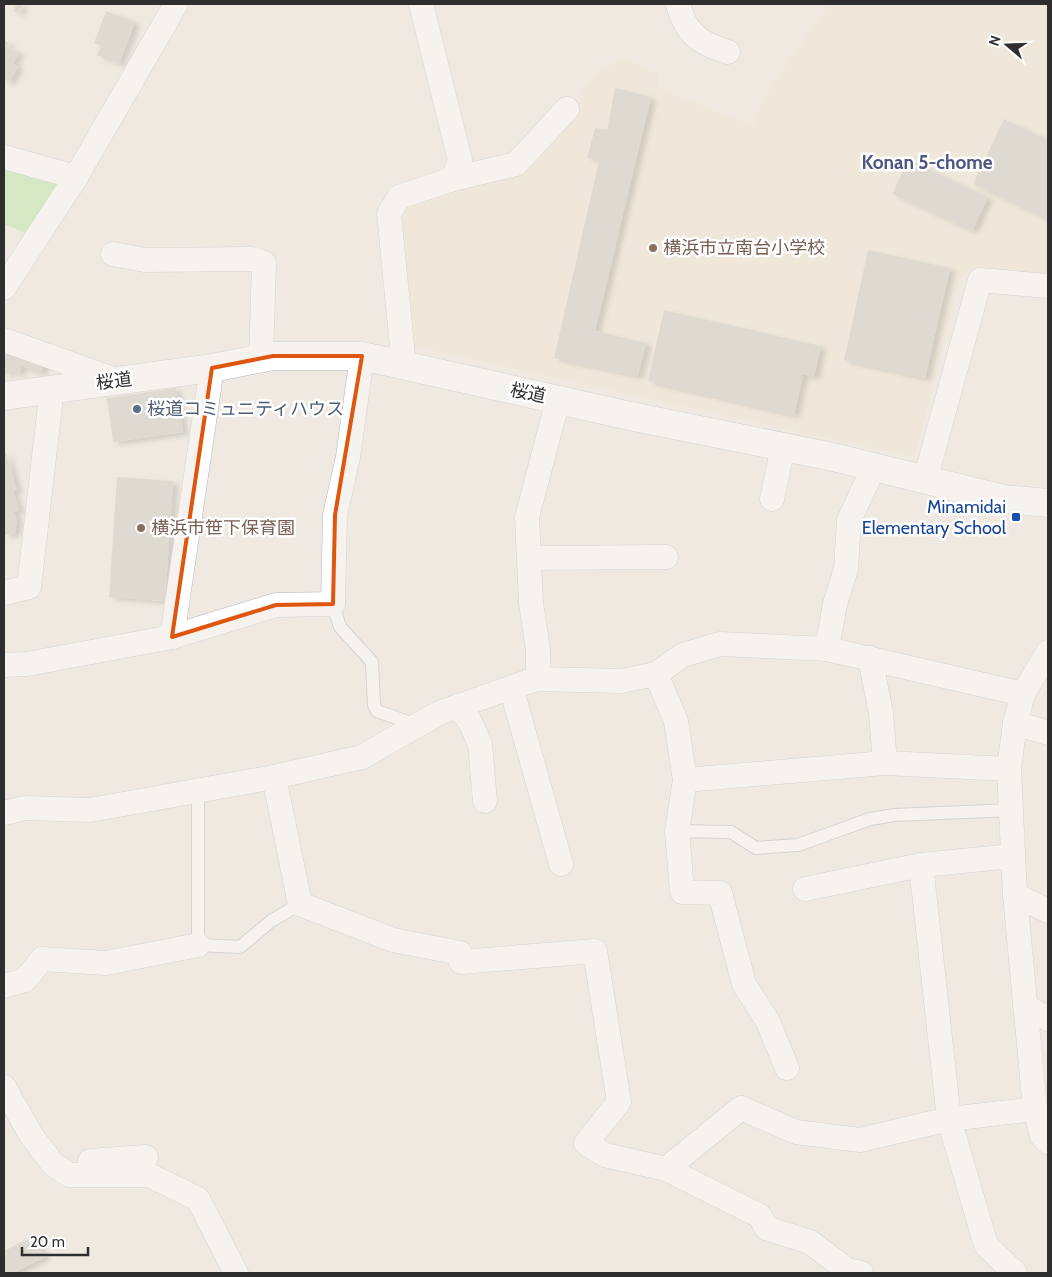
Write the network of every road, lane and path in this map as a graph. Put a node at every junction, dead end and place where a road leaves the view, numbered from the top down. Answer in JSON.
{"nodes":[{"id":1,"x":176,"y":4,"type":"edge"},
{"id":2,"x":421,"y":4,"type":"edge"},
{"id":3,"x":678,"y":4,"type":"edge"},
{"id":4,"x":728,"y":52,"type":"dead end"},
{"id":5,"x":568,"y":109,"type":"dead end"},
{"id":6,"x":4,"y":157,"type":"edge"},
{"id":7,"x":76,"y":178,"type":"junction"},
{"id":8,"x":453,"y":179,"type":"junction"},
{"id":9,"x":113,"y":254,"type":"dead end"},
{"id":10,"x":1048,"y":286,"type":"edge"},
{"id":11,"x":4,"y":288,"type":"edge"},
{"id":12,"x":4,"y":340,"type":"edge"},
{"id":13,"x":362,"y":356,"type":"junction"},
{"id":14,"x":261,"y":358,"type":"junction"},
{"id":15,"x":404,"y":366,"type":"junction"},
{"id":16,"x":212,"y":368,"type":"junction"},
{"id":17,"x":116,"y":380,"type":"junction"},
{"id":18,"x":52,"y":388,"type":"junction"},
{"id":19,"x":4,"y":396,"type":"edge"},
{"id":20,"x":558,"y":400,"type":"junction"},
{"id":21,"x":783,"y":447,"type":"junction"},
{"id":22,"x":874,"y":467,"type":"junction"},
{"id":23,"x":925,"y":480,"type":"junction"},
{"id":24,"x":772,"y":499,"type":"dead end"},
{"id":25,"x":1048,"y":502,"type":"edge"},
{"id":26,"x":529,"y":558,"type":"junction"},
{"id":27,"x":666,"y":558,"type":"dead end"},
{"id":28,"x":4,"y":593,"type":"edge"},
{"id":29,"x":332,"y":604,"type":"junction"},
{"id":30,"x":172,"y":637,"type":"junction"},
{"id":31,"x":826,"y":649,"type":"junction"},
{"id":32,"x":1048,"y":652,"type":"edge"},
{"id":33,"x":870,"y":658,"type":"junction"},
{"id":34,"x":4,"y":665,"type":"edge"},
{"id":35,"x":656,"y":674,"type":"junction"},
{"id":36,"x":538,"y":679,"type":"junction"},
{"id":37,"x":511,"y":688,"type":"junction"},
{"id":38,"x":1023,"y":694,"type":"junction"},
{"id":39,"x":458,"y":706,"type":"junction"},
{"id":40,"x":1015,"y":723,"type":"junction"},
{"id":41,"x":419,"y":726,"type":"junction"},
{"id":42,"x":1048,"y":733,"type":"edge"},
{"id":43,"x":885,"y":764,"type":"junction"},
{"id":44,"x":1009,"y":769,"type":"junction"},
{"id":45,"x":274,"y":777,"type":"junction"},
{"id":46,"x":685,"y":780,"type":"junction"},
{"id":47,"x":198,"y":790,"type":"junction"},
{"id":48,"x":485,"y":801,"type":"dead end"},
{"id":49,"x":1011,"y":810,"type":"junction"},
{"id":50,"x":4,"y":813,"type":"edge"},
{"id":51,"x":677,"y":831,"type":"junction"},
{"id":52,"x":1013,"y":856,"type":"junction"},
{"id":53,"x":560,"y":864,"type":"dead end"},
{"id":54,"x":921,"y":865,"type":"junction"},
{"id":55,"x":805,"y":889,"type":"dead end"},
{"id":56,"x":1015,"y":895,"type":"junction"},
{"id":57,"x":300,"y":904,"type":"junction"},
{"id":58,"x":1048,"y":911,"type":"edge"},
{"id":59,"x":198,"y":945,"type":"junction"},
{"id":60,"x":4,"y":986,"type":"edge"},
{"id":61,"x":1024,"y":1006,"type":"junction"},
{"id":62,"x":1048,"y":1019,"type":"edge"},
{"id":63,"x":787,"y":1068,"type":"dead end"},
{"id":64,"x":5,"y":1093,"type":"edge"},
{"id":65,"x":1035,"y":1109,"type":"junction"},
{"id":66,"x":949,"y":1119,"type":"junction"},
{"id":67,"x":1048,"y":1142,"type":"edge"},
{"id":68,"x":146,"y":1157,"type":"dead end"},
{"id":69,"x":53,"y":1164,"type":"junction"},
{"id":70,"x":666,"y":1168,"type":"junction"},
{"id":71,"x":236,"y":1273,"type":"edge"},
{"id":72,"x":861,"y":1273,"type":"edge"},
{"id":73,"x":1015,"y":1273,"type":"edge"}],
"edges":[{"from":1,"to":7,"type":"street"},
{"from":2,"to":8,"type":"street"},
{"from":3,"to":4,"type":"street"},
{"from":5,"to":8,"type":"street"},
{"from":6,"to":7,"type":"street"},
{"from":7,"to":11,"type":"street"},
{"from":8,"to":15,"type":"street"},
{"from":9,"to":14,"type":"street"},
{"from":10,"to":23,"type":"street"},
{"from":12,"to":17,"type":"street"},
{"from":13,"to":14,"type":"street","name":"桜道"},
{"from":13,"to":15,"type":"street","name":"桜道"},
{"from":13,"to":29,"type":"street"},
{"from":14,"to":16,"type":"street","name":"桜道"},
{"from":15,"to":20,"type":"street","name":"桜道"},
{"from":16,"to":17,"type":"street","name":"桜道"},
{"from":16,"to":30,"type":"street"},
{"from":17,"to":18,"type":"street","name":"桜道"},
{"from":18,"to":19,"type":"street","name":"桜道"},
{"from":18,"to":28,"type":"street"},
{"from":20,"to":21,"type":"street","name":"桜道"},
{"from":20,"to":26,"type":"street"},
{"from":21,"to":22,"type":"street","name":"桜道"},
{"from":21,"to":24,"type":"street"},
{"from":22,"to":23,"type":"street","name":"桜道"},
{"from":22,"to":31,"type":"street"},
{"from":23,"to":25,"type":"street","name":"桜道"},
{"from":26,"to":27,"type":"street"},
{"from":26,"to":36,"type":"street"},
{"from":29,"to":30,"type":"street"},
{"from":29,"to":41,"type":"lane"},
{"from":30,"to":34,"type":"street"},
{"from":31,"to":33,"type":"street"},
{"from":31,"to":35,"type":"street"},
{"from":32,"to":38,"type":"street"},
{"from":33,"to":38,"type":"street"},
{"from":33,"to":43,"type":"street"},
{"from":35,"to":36,"type":"street"},
{"from":35,"to":46,"type":"street"},
{"from":36,"to":37,"type":"street"},
{"from":37,"to":39,"type":"street"},
{"from":37,"to":53,"type":"street"},
{"from":38,"to":40,"type":"street"},
{"from":39,"to":41,"type":"street"},
{"from":39,"to":48,"type":"street"},
{"from":40,"to":42,"type":"street"},
{"from":40,"to":44,"type":"street"},
{"from":41,"to":45,"type":"street"},
{"from":43,"to":44,"type":"street"},
{"from":43,"to":46,"type":"street"},
{"from":44,"to":49,"type":"street"},
{"from":45,"to":47,"type":"street"},
{"from":45,"to":57,"type":"street"},
{"from":46,"to":51,"type":"street"},
{"from":47,"to":50,"type":"street"},
{"from":47,"to":59,"type":"lane"},
{"from":49,"to":51,"type":"lane"},
{"from":49,"to":52,"type":"street"},
{"from":51,"to":63,"type":"street"},
{"from":52,"to":54,"type":"street"},
{"from":52,"to":56,"type":"street"},
{"from":54,"to":55,"type":"street"},
{"from":54,"to":66,"type":"street"},
{"from":56,"to":58,"type":"street"},
{"from":56,"to":61,"type":"street"},
{"from":57,"to":59,"type":"lane"},
{"from":57,"to":70,"type":"street"},
{"from":59,"to":60,"type":"street"},
{"from":61,"to":62,"type":"street"},
{"from":61,"to":65,"type":"street"},
{"from":64,"to":69,"type":"street"},
{"from":65,"to":66,"type":"street"},
{"from":65,"to":67,"type":"street"},
{"from":66,"to":70,"type":"street"},
{"from":66,"to":73,"type":"street"},
{"from":68,"to":69,"type":"street"},
{"from":69,"to":71,"type":"street"},
{"from":70,"to":72,"type":"street"}]}
